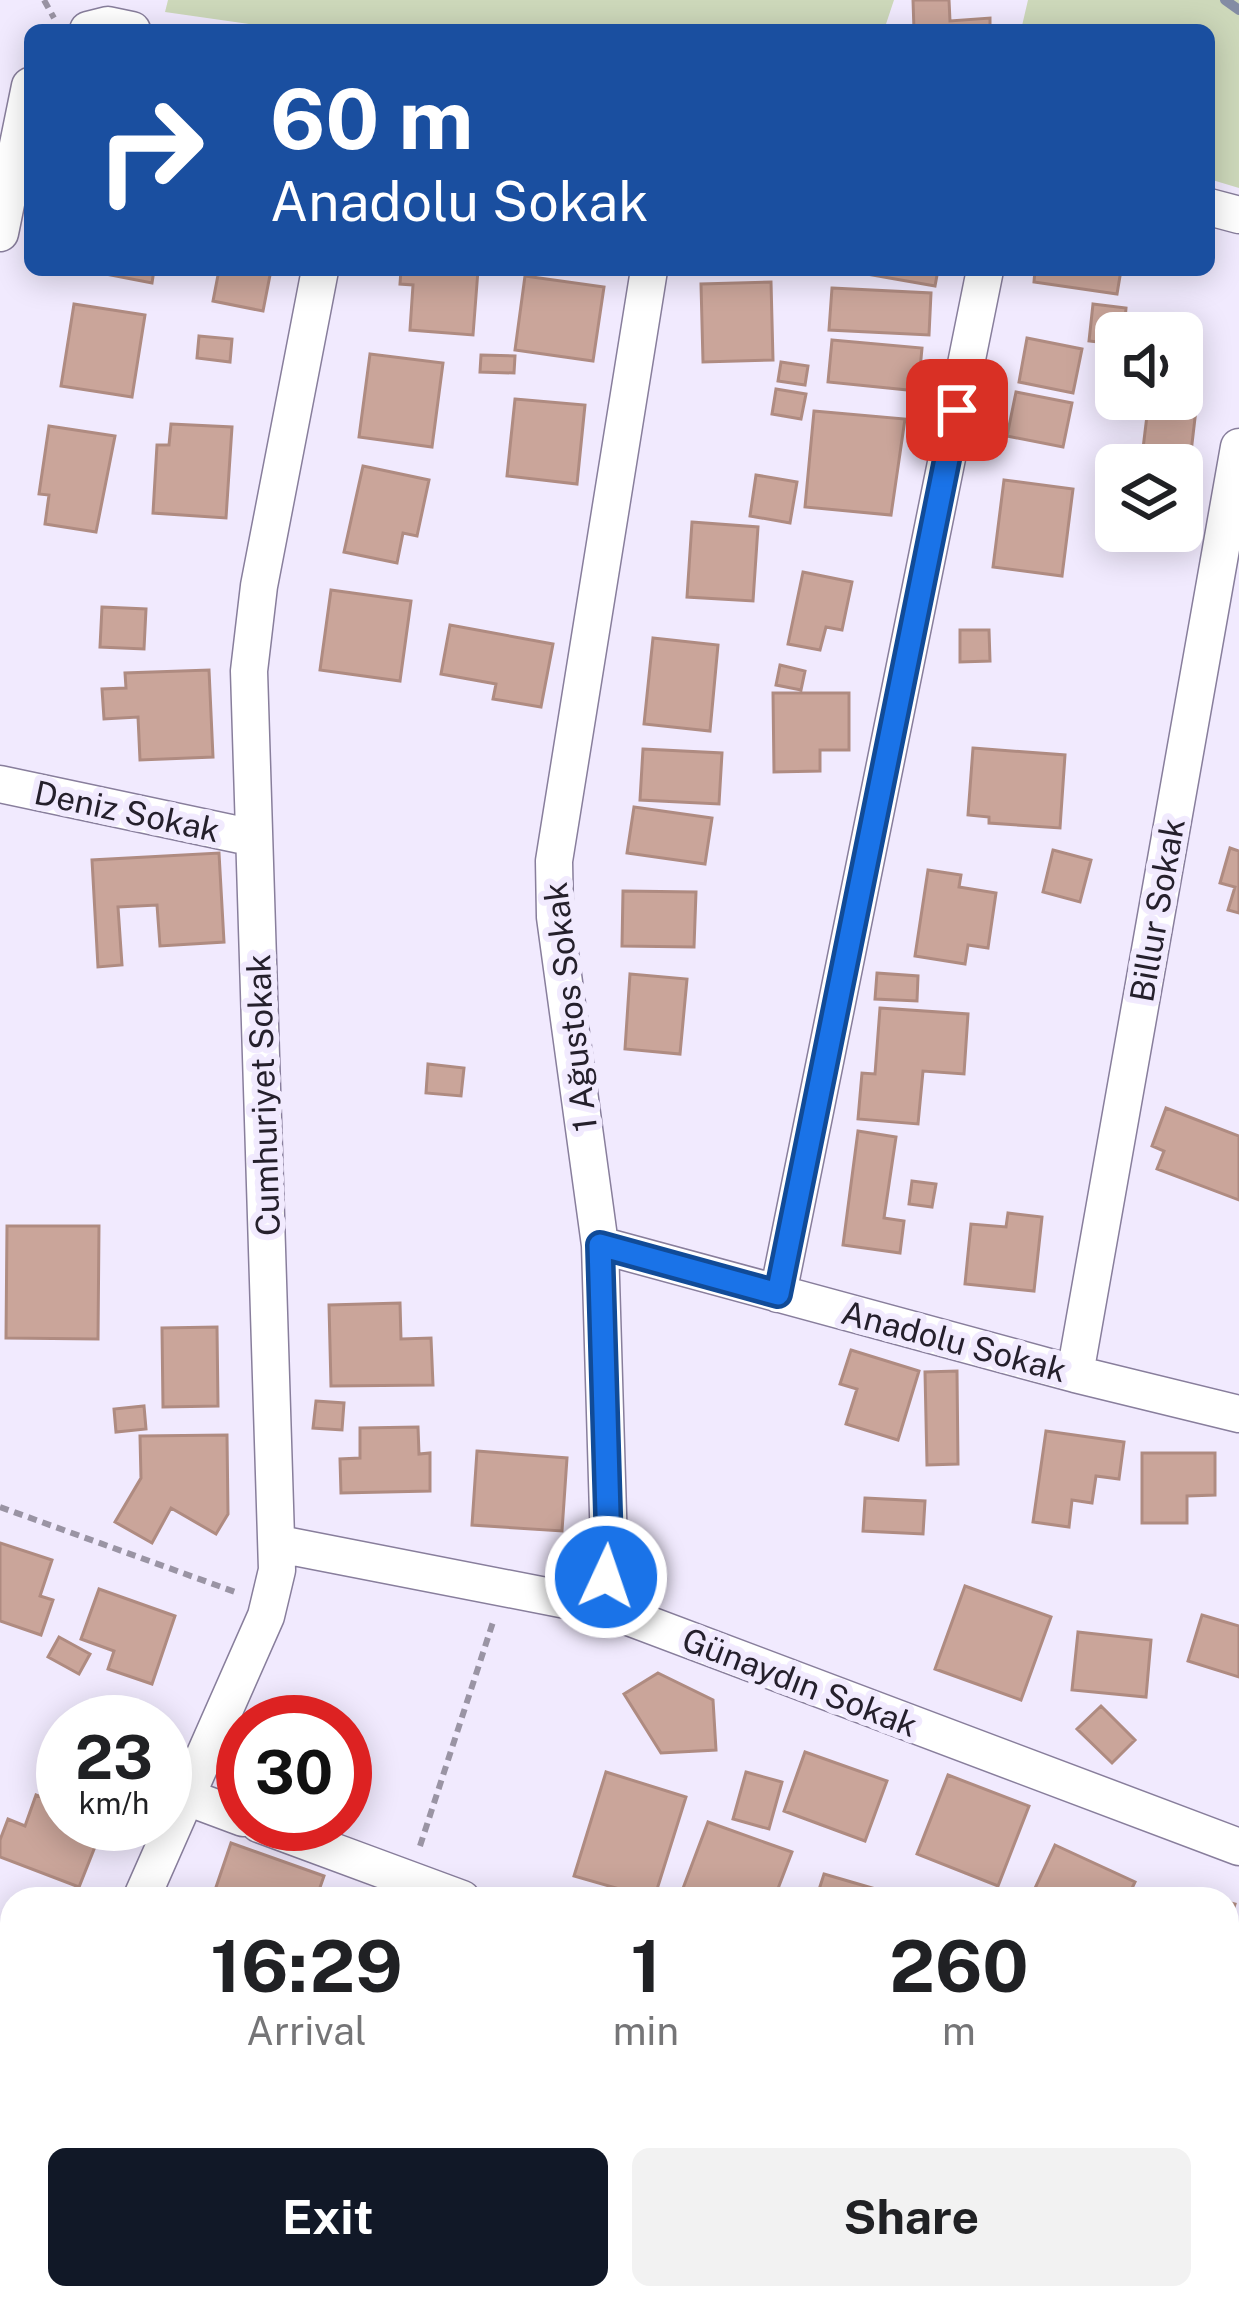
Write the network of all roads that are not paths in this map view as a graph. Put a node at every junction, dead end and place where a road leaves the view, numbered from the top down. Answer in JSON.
{"nodes":[{"id":1,"x":24,"y":115,"type":"edge"},
{"id":2,"x":0,"y":233,"type":"edge"},
{"id":3,"x":319,"y":276,"type":"edge"},
{"id":4,"x":648,"y":276,"type":"edge"},
{"id":5,"x":984,"y":276,"type":"edge"},
{"id":6,"x":1239,"y":446,"type":"edge"},
{"id":7,"x":0,"y":784,"type":"edge"},
{"id":8,"x":254,"y":838,"type":"junction"},
{"id":9,"x":600,"y":1245,"type":"junction"},
{"id":10,"x":778,"y":1294,"type":"junction"},
{"id":11,"x":1075,"y":1374,"type":"junction"},
{"id":12,"x":1239,"y":1414,"type":"edge"},
{"id":13,"x":279,"y":1544,"type":"junction"},
{"id":14,"x":602,"y":1607,"type":"junction"},
{"id":15,"x":192,"y":1778,"type":"edge"},
{"id":16,"x":1239,"y":1847,"type":"edge"},
{"id":17,"x":161,"y":1851,"type":"edge"},
{"id":18,"x":333,"y":1851,"type":"edge"},
{"id":19,"x":146,"y":1887,"type":"edge"},
{"id":20,"x":430,"y":1887,"type":"edge"}],
"edges":[{"from":1,"to":2,"type":"street"},
{"from":3,"to":8,"type":"street","name":"Cumhuriyet Sokak"},
{"from":4,"to":9,"type":"street","name":"1 Ağustos Sokak"},
{"from":5,"to":10,"type":"street"},
{"from":6,"to":11,"type":"street","name":"Billur Sokak"},
{"from":7,"to":8,"type":"street","name":"Deniz Sokak"},
{"from":8,"to":13,"type":"street","name":"Cumhuriyet Sokak"},
{"from":9,"to":10,"type":"street","name":"Anadolu Sokak"},
{"from":9,"to":14,"type":"street","name":"1 Ağustos Sokak"},
{"from":10,"to":11,"type":"street","name":"Anadolu Sokak"},
{"from":11,"to":12,"type":"street","name":"Anadolu Sokak"},
{"from":13,"to":14,"type":"street","name":"Günaydın Sokak"},
{"from":13,"to":15,"type":"street","name":"Cumhuriyet Sokak"},
{"from":14,"to":16,"type":"street","name":"Günaydın Sokak"},
{"from":17,"to":19,"type":"street","name":"Cumhuriyet Sokak"},
{"from":18,"to":20,"type":"street"}]}
